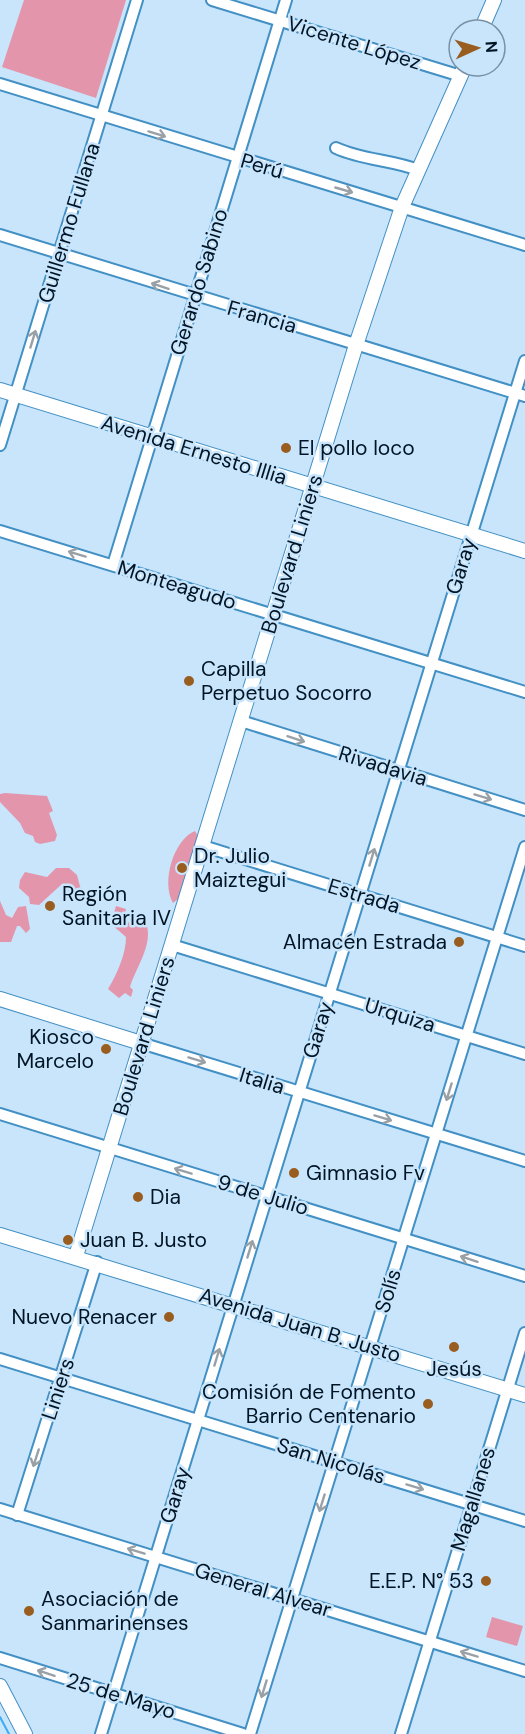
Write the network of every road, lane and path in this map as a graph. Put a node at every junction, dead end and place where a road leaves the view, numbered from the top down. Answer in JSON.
{"nodes":[{"id":1,"x":137,"y":0,"type":"edge"},
{"id":2,"x":212,"y":0,"type":"edge"},
{"id":3,"x":286,"y":0,"type":"edge"},
{"id":4,"x":494,"y":0,"type":"edge"},
{"id":5,"x":486,"y":18,"type":"edge"},
{"id":6,"x":280,"y":21,"type":"junction"},
{"id":7,"x":447,"y":67,"type":"edge"},
{"id":8,"x":460,"y":78,"type":"edge"},
{"id":9,"x":0,"y":84,"type":"edge"},
{"id":10,"x":101,"y":117,"type":"junction"},
{"id":11,"x":336,"y":148,"type":"dead end"},
{"id":12,"x":236,"y":159,"type":"junction"},
{"id":13,"x":418,"y":170,"type":"junction"},
{"id":14,"x":402,"y":207,"type":"junction"},
{"id":15,"x":0,"y":236,"type":"edge"},
{"id":16,"x":525,"y":245,"type":"edge"},
{"id":17,"x":59,"y":254,"type":"junction"},
{"id":18,"x":194,"y":297,"type":"junction"},
{"id":19,"x":356,"y":345,"type":"junction"},
{"id":20,"x":525,"y":361,"type":"edge"},
{"id":21,"x":0,"y":390,"type":"edge"},
{"id":22,"x":16,"y":395,"type":"junction"},
{"id":23,"x":520,"y":395,"type":"edge"},
{"id":24,"x":153,"y":437,"type":"junction"},
{"id":25,"x":0,"y":445,"type":"edge"},
{"id":26,"x":313,"y":487,"type":"junction"},
{"id":27,"x":0,"y":531,"type":"edge"},
{"id":28,"x":471,"y":534,"type":"junction"},
{"id":29,"x":525,"y":551,"type":"edge"},
{"id":30,"x":113,"y":565,"type":"junction"},
{"id":31,"x":273,"y":615,"type":"junction"},
{"id":32,"x":431,"y":663,"type":"junction"},
{"id":33,"x":525,"y":692,"type":"edge"},
{"id":34,"x":241,"y":721,"type":"junction"},
{"id":35,"x":398,"y":771,"type":"junction"},
{"id":36,"x":525,"y":810,"type":"edge"},
{"id":37,"x":203,"y":846,"type":"junction"},
{"id":38,"x":525,"y":847,"type":"edge"},
{"id":39,"x":360,"y":895,"type":"junction"},
{"id":40,"x":497,"y":937,"type":"junction"},
{"id":41,"x":172,"y":945,"type":"junction"},
{"id":42,"x":525,"y":946,"type":"edge"},
{"id":43,"x":329,"y":993,"type":"junction"},
{"id":44,"x":0,"y":999,"type":"edge"},
{"id":45,"x":466,"y":1036,"type":"junction"},
{"id":46,"x":141,"y":1043,"type":"junction"},
{"id":47,"x":525,"y":1054,"type":"edge"},
{"id":48,"x":299,"y":1092,"type":"junction"},
{"id":49,"x":0,"y":1114,"type":"edge"},
{"id":50,"x":436,"y":1134,"type":"junction"},
{"id":51,"x":109,"y":1148,"type":"junction"},
{"id":52,"x":525,"y":1161,"type":"edge"},
{"id":53,"x":266,"y":1196,"type":"junction"},
{"id":54,"x":0,"y":1230,"type":"edge"},
{"id":55,"x":0,"y":1235,"type":"edge"},
{"id":56,"x":404,"y":1238,"type":"junction"},
{"id":57,"x":76,"y":1256,"type":"junction"},
{"id":58,"x":97,"y":1262,"type":"junction"},
{"id":59,"x":525,"y":1276,"type":"edge"},
{"id":60,"x":233,"y":1305,"type":"junction"},
{"id":61,"x":525,"y":1332,"type":"edge"},
{"id":62,"x":370,"y":1346,"type":"junction"},
{"id":63,"x":0,"y":1359,"type":"edge"},
{"id":64,"x":61,"y":1378,"type":"junction"},
{"id":65,"x":507,"y":1389,"type":"junction"},
{"id":66,"x":525,"y":1395,"type":"edge"},
{"id":67,"x":198,"y":1421,"type":"junction"},
{"id":68,"x":335,"y":1462,"type":"junction"},
{"id":69,"x":472,"y":1505,"type":"junction"},
{"id":70,"x":0,"y":1509,"type":"edge"},
{"id":71,"x":17,"y":1515,"type":"junction"},
{"id":72,"x":525,"y":1521,"type":"edge"},
{"id":73,"x":156,"y":1557,"type":"junction"},
{"id":74,"x":292,"y":1599,"type":"junction"},
{"id":75,"x":429,"y":1642,"type":"junction"},
{"id":76,"x":0,"y":1658,"type":"edge"},
{"id":77,"x":525,"y":1671,"type":"edge"},
{"id":78,"x":0,"y":1686,"type":"edge"},
{"id":79,"x":114,"y":1694,"type":"junction"},
{"id":80,"x":24,"y":1734,"type":"edge"},
{"id":81,"x":101,"y":1734,"type":"edge"},
{"id":82,"x":243,"y":1734,"type":"edge"},
{"id":83,"x":250,"y":1734,"type":"edge"},
{"id":84,"x":401,"y":1734,"type":"edge"}],
"edges":[{"from":1,"to":10,"type":"street","name":"Guillermo Fullana"},
{"from":2,"to":6,"type":"street","name":"Vicente López"},
{"from":3,"to":6,"type":"street","name":"Gerardo Sabino"},
{"from":4,"to":5,"type":"main road"},
{"from":6,"to":7,"type":"street","name":"Vicente López"},
{"from":6,"to":12,"type":"street","name":"Gerardo Sabino"},
{"from":8,"to":13,"type":"main road","name":"Boulevard Liniers"},
{"from":9,"to":10,"type":"street","name":"Perú"},
{"from":10,"to":12,"type":"street","name":"Perú","one_way":true},
{"from":10,"to":17,"type":"street","name":"Guillermo Fullana"},
{"from":11,"to":13,"type":"street"},
{"from":12,"to":14,"type":"street","name":"Perú","one_way":true},
{"from":12,"to":18,"type":"street","name":"Gerardo Sabino"},
{"from":13,"to":14,"type":"main road","name":"Boulevard Liniers"},
{"from":14,"to":16,"type":"street","name":"Perú"},
{"from":14,"to":19,"type":"main road","name":"Boulevard Liniers"},
{"from":15,"to":17,"type":"street","name":"Francia"},
{"from":18,"to":17,"type":"street","name":"Francia","one_way":true},
{"from":22,"to":17,"type":"street","name":"Guillermo Fullana","one_way":true},
{"from":18,"to":19,"type":"street","name":"Francia"},
{"from":18,"to":24,"type":"street","name":"Gerardo Sabino"},
{"from":19,"to":23,"type":"street","name":"Francia"},
{"from":19,"to":26,"type":"main road","name":"Boulevard Liniers"},
{"from":20,"to":23,"type":"street","name":"Garay"},
{"from":21,"to":22,"type":"main road","name":"Avenida Ernesto Illia"},
{"from":22,"to":24,"type":"main road","name":"Avenida Ernesto Illia"},
{"from":22,"to":25,"type":"street","name":"Guillermo Fullana"},
{"from":23,"to":28,"type":"street","name":"Garay"},
{"from":24,"to":26,"type":"main road","name":"Avenida Ernesto Illia"},
{"from":24,"to":30,"type":"street","name":"Gerardo Sabino"},
{"from":26,"to":28,"type":"main road","name":"Avenida Ernesto Illia"},
{"from":26,"to":31,"type":"main road","name":"Boulevard Liniers"},
{"from":30,"to":27,"type":"street","name":"Monteagudo","one_way":true},
{"from":28,"to":29,"type":"main road","name":"Avenida Ernesto Illia"},
{"from":28,"to":32,"type":"street","name":"Garay"},
{"from":30,"to":31,"type":"street","name":"Monteagudo"},
{"from":31,"to":32,"type":"street","name":"Monteagudo"},
{"from":31,"to":34,"type":"main road","name":"Boulevard Liniers"},
{"from":32,"to":33,"type":"street","name":"Monteagudo"},
{"from":32,"to":35,"type":"street","name":"Garay"},
{"from":34,"to":35,"type":"street","name":"Rivadavia","one_way":true},
{"from":34,"to":37,"type":"main road","name":"Boulevard Liniers"},
{"from":35,"to":36,"type":"street","name":"Rivadavia","one_way":true},
{"from":39,"to":35,"type":"street","name":"Garay","one_way":true},
{"from":37,"to":39,"type":"street","name":"Estrada"},
{"from":37,"to":41,"type":"main road","name":"Boulevard Liniers"},
{"from":38,"to":40,"type":"street","name":"Solís"},
{"from":39,"to":40,"type":"street","name":"Estrada"},
{"from":39,"to":43,"type":"street","name":"Garay"},
{"from":40,"to":42,"type":"street","name":"Estrada"},
{"from":40,"to":45,"type":"street","name":"Solís"},
{"from":41,"to":43,"type":"street","name":"Urquiza"},
{"from":41,"to":46,"type":"main road","name":"Boulevard Liniers"},
{"from":43,"to":45,"type":"street","name":"Urquiza"},
{"from":43,"to":48,"type":"street","name":"Garay"},
{"from":44,"to":46,"type":"main road","name":"Italia"},
{"from":45,"to":47,"type":"street","name":"Urquiza"},
{"from":45,"to":50,"type":"street","name":"Solís","one_way":true},
{"from":46,"to":48,"type":"street","name":"Italia","one_way":true},
{"from":46,"to":51,"type":"main road","name":"Boulevard Liniers"},
{"from":48,"to":50,"type":"street","name":"Italia","one_way":true},
{"from":48,"to":53,"type":"street","name":"Garay"},
{"from":49,"to":51,"type":"street","name":"9 de Julio"},
{"from":50,"to":52,"type":"street","name":"Italia"},
{"from":50,"to":56,"type":"street","name":"Solís"},
{"from":53,"to":51,"type":"street","name":"9 de Julio","one_way":true},
{"from":51,"to":57,"type":"main road","name":"Boulevard Liniers"},
{"from":53,"to":56,"type":"street","name":"9 de Julio"},
{"from":60,"to":53,"type":"street","name":"Garay","one_way":true},
{"from":54,"to":57,"type":"main road","name":"Avenida Juan B. Justo"},
{"from":55,"to":57,"type":"main road","name":"Avenida Juan B. Justo"},
{"from":59,"to":56,"type":"street","name":"9 de Julio","one_way":true},
{"from":56,"to":62,"type":"street","name":"Solís"},
{"from":57,"to":58,"type":"main road","name":"Avenida Juan B. Justo"},
{"from":58,"to":60,"type":"main road","name":"Avenida Juan B. Justo"},
{"from":58,"to":64,"type":"street","name":"Liniers"},
{"from":60,"to":62,"type":"main road","name":"Avenida Juan B. Justo"},
{"from":67,"to":60,"type":"street","name":"Garay","one_way":true},
{"from":61,"to":65,"type":"street","name":"Magallanes"},
{"from":62,"to":65,"type":"main road","name":"Avenida Juan B. Justo"},
{"from":62,"to":68,"type":"street","name":"Solís"},
{"from":63,"to":64,"type":"street","name":"San Nicolás"},
{"from":64,"to":67,"type":"street","name":"San Nicolás"},
{"from":64,"to":71,"type":"street","name":"Liniers","one_way":true},
{"from":65,"to":66,"type":"main road","name":"Avenida Juan B. Justo"},
{"from":65,"to":69,"type":"street","name":"Magallanes"},
{"from":67,"to":68,"type":"street","name":"San Nicolás"},
{"from":67,"to":73,"type":"street","name":"Garay"},
{"from":68,"to":69,"type":"street","name":"San Nicolás","one_way":true},
{"from":68,"to":74,"type":"street","name":"Solís","one_way":true},
{"from":69,"to":72,"type":"street","name":"San Nicolás"},
{"from":69,"to":75,"type":"street","name":"Magallanes"},
{"from":70,"to":71,"type":"street","name":"General Alvear"},
{"from":73,"to":71,"type":"street","name":"General Alvear","one_way":true},
{"from":73,"to":74,"type":"street","name":"General Alvear"},
{"from":73,"to":79,"type":"street","name":"Garay"},
{"from":74,"to":75,"type":"street","name":"General Alvear"},
{"from":74,"to":83,"type":"street","name":"Solís","one_way":true},
{"from":77,"to":75,"type":"street","name":"General Alvear","one_way":true},
{"from":75,"to":84,"type":"street","name":"Magallanes"},
{"from":79,"to":76,"type":"street","name":"25 de Mayo","one_way":true},
{"from":78,"to":80,"type":"main road"},
{"from":79,"to":81,"type":"street","name":"Garay"},
{"from":79,"to":82,"type":"street","name":"25 de Mayo"}]}
